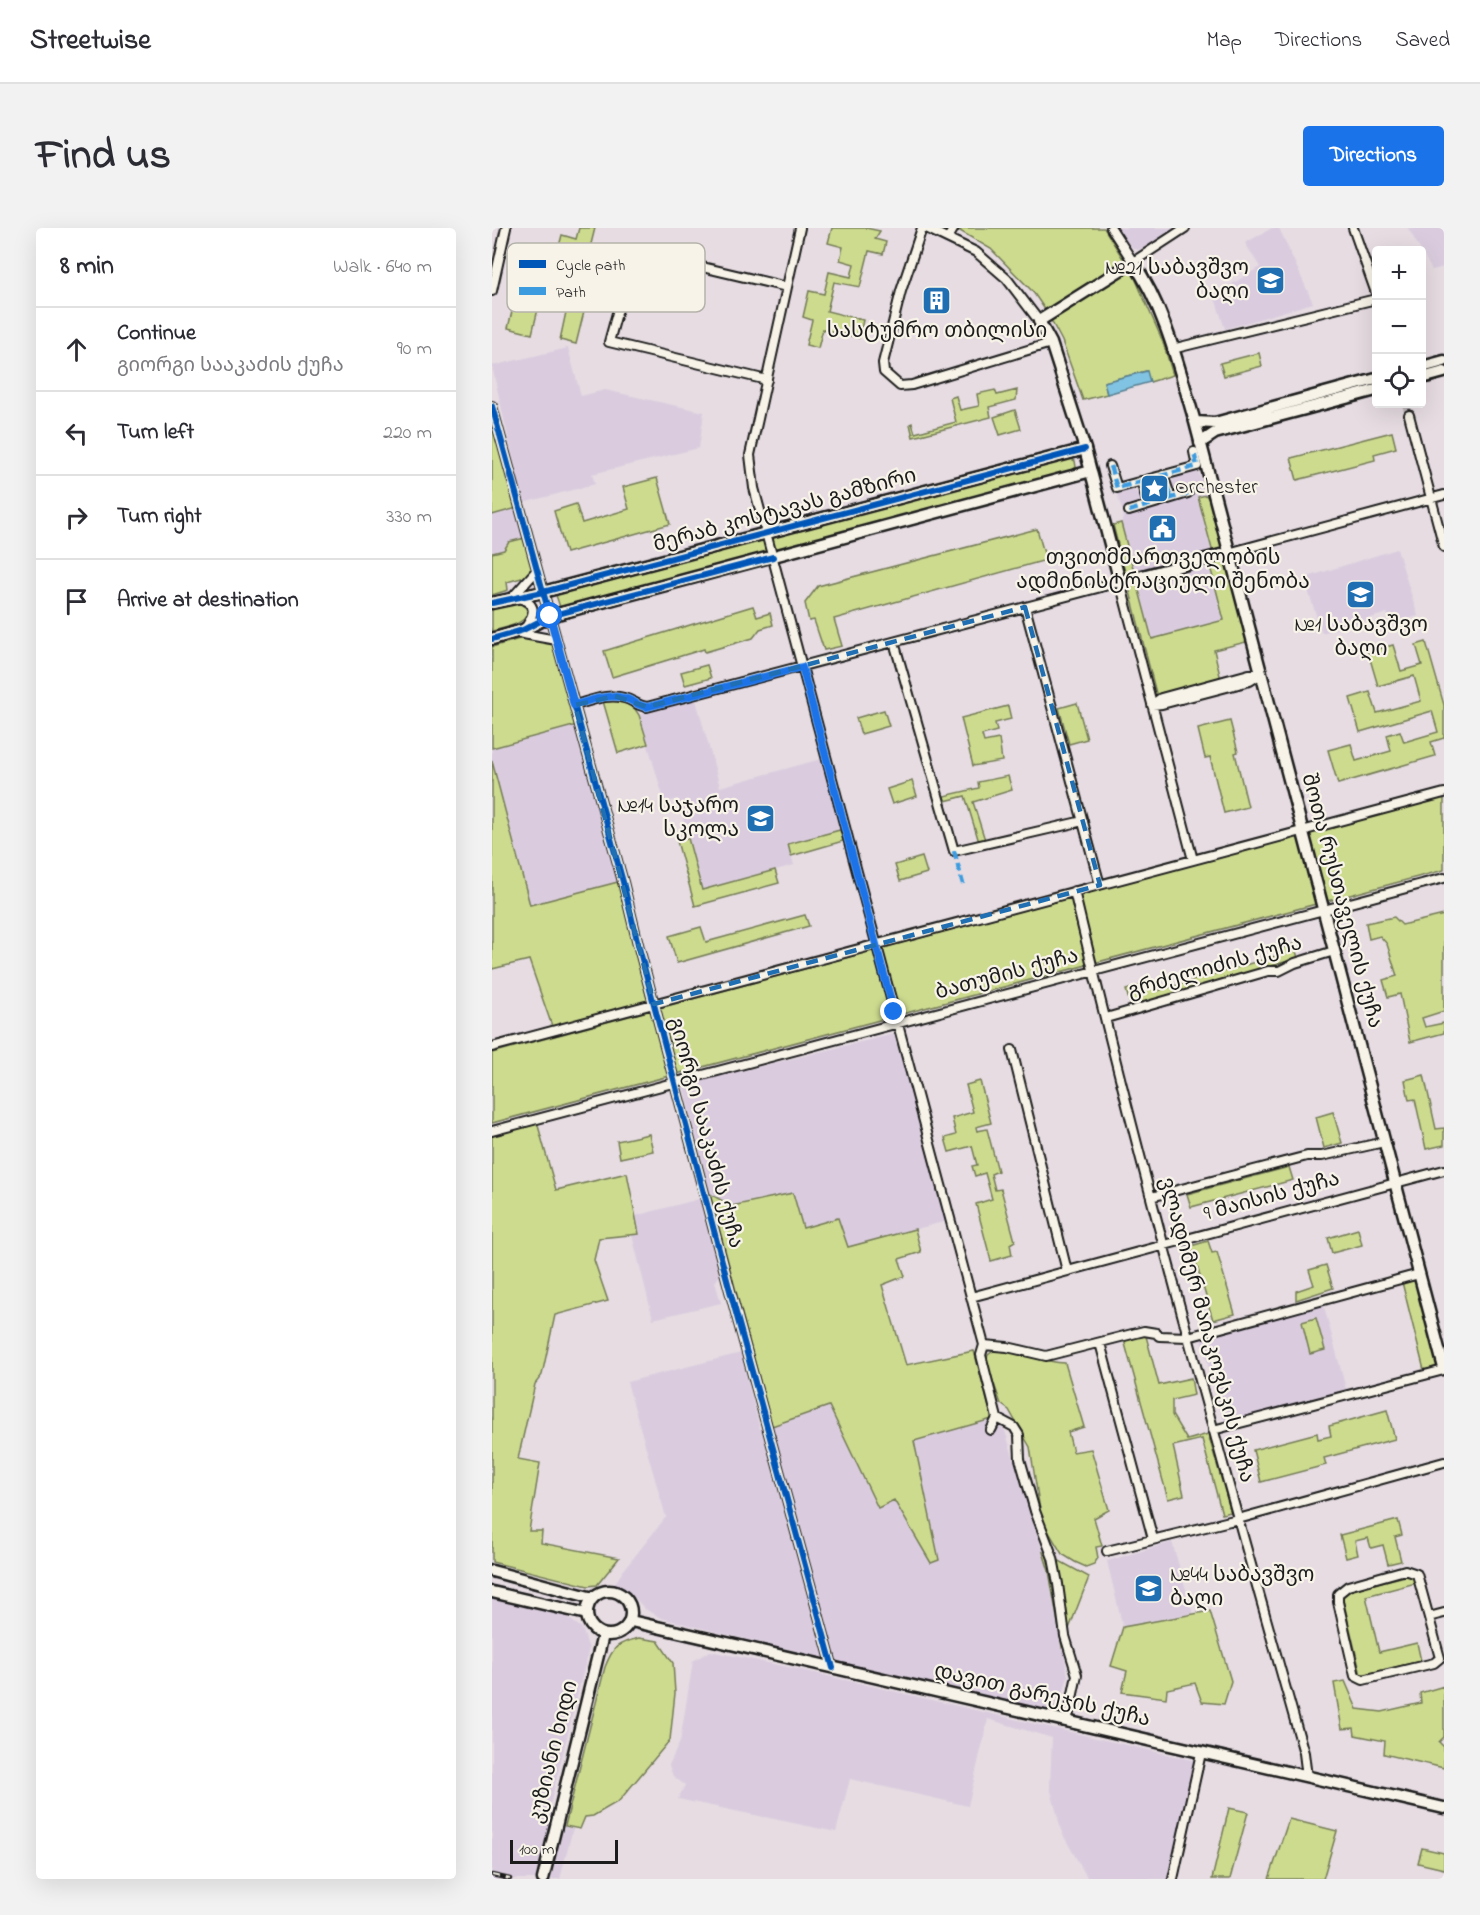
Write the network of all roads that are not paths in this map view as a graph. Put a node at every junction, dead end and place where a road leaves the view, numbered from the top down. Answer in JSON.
{"nodes":[{"id":1,"x":506,"y":228,"type":"edge"},
{"id":2,"x":800,"y":228,"type":"edge"},
{"id":3,"x":924,"y":228,"type":"edge"},
{"id":4,"x":954,"y":228,"type":"edge"},
{"id":5,"x":1111,"y":228,"type":"edge"},
{"id":6,"x":1185,"y":228,"type":"edge"},
{"id":7,"x":1353,"y":228,"type":"edge"},
{"id":8,"x":948,"y":238,"type":"junction"},
{"id":9,"x":1133,"y":262,"type":"junction"},
{"id":10,"x":705,"y":268,"type":"edge"},
{"id":11,"x":1372,"y":279,"type":"edge"},
{"id":12,"x":787,"y":287,"type":"junction"},
{"id":13,"x":492,"y":291,"type":"edge"},
{"id":14,"x":1373,"y":300,"type":"edge"},
{"id":15,"x":617,"y":312,"type":"edge"},
{"id":16,"x":1039,"y":321,"type":"junction"},
{"id":17,"x":1051,"y":343,"type":"junction"},
{"id":18,"x":1172,"y":349,"type":"junction"},
{"id":19,"x":1444,"y":361,"type":"edge"},
{"id":20,"x":1426,"y":366,"type":"edge"},
{"id":21,"x":1444,"y":372,"type":"edge"},
{"id":22,"x":1426,"y":377,"type":"edge"},
{"id":23,"x":766,"y":380,"type":"junction"},
{"id":24,"x":1372,"y":380,"type":"edge"},
{"id":25,"x":1372,"y":391,"type":"edge"},
{"id":26,"x":492,"y":406,"type":"edge"},
{"id":27,"x":1409,"y":416,"type":"tunnel mouth"},
{"id":28,"x":1195,"y":422,"type":"junction"},
{"id":29,"x":1197,"y":447,"type":"junction"},
{"id":30,"x":1085,"y":449,"type":"junction"},
{"id":31,"x":1110,"y":466,"type":"dead end"},
{"id":32,"x":1091,"y":471,"type":"junction"},
{"id":33,"x":1163,"y":475,"type":"junction"},
{"id":34,"x":1141,"y":481,"type":"junction"},
{"id":35,"x":1188,"y":493,"type":"dead end"},
{"id":36,"x":1444,"y":495,"type":"edge"},
{"id":37,"x":1171,"y":498,"type":"junction"},
{"id":38,"x":1431,"y":498,"type":"junction"},
{"id":39,"x":1148,"y":505,"type":"junction"},
{"id":40,"x":1129,"y":511,"type":"dead end"},
{"id":41,"x":767,"y":533,"type":"junction"},
{"id":42,"x":1444,"y":547,"type":"edge"},
{"id":43,"x":1228,"y":553,"type":"junction"},
{"id":44,"x":773,"y":556,"type":"junction"},
{"id":45,"x":537,"y":570,"type":"junction"},
{"id":46,"x":1120,"y":582,"type":"junction"},
{"id":47,"x":543,"y":592,"type":"junction"},
{"id":48,"x":513,"y":598,"type":"junction"},
{"id":49,"x":492,"y":603,"type":"edge"},
{"id":50,"x":1024,"y":607,"type":"junction"},
{"id":51,"x":549,"y":611,"type":"junction"},
{"id":52,"x":520,"y":631,"type":"junction"},
{"id":53,"x":492,"y":639,"type":"edge"},
{"id":54,"x":556,"y":640,"type":"junction"},
{"id":55,"x":894,"y":642,"type":"junction"},
{"id":56,"x":802,"y":667,"type":"junction"},
{"id":57,"x":1261,"y":674,"type":"junction"},
{"id":58,"x":574,"y":705,"type":"junction"},
{"id":59,"x":1152,"y":705,"type":"junction"},
{"id":60,"x":1444,"y":793,"type":"edge"},
{"id":61,"x":1083,"y":821,"type":"junction"},
{"id":62,"x":1302,"y":831,"type":"junction"},
{"id":63,"x":1193,"y":860,"type":"junction"},
{"id":64,"x":1444,"y":878,"type":"edge"},
{"id":65,"x":1100,"y":885,"type":"junction"},
{"id":66,"x":1074,"y":891,"type":"junction"},
{"id":67,"x":1323,"y":910,"type":"junction"},
{"id":68,"x":876,"y":945,"type":"junction"},
{"id":69,"x":1334,"y":951,"type":"junction"},
{"id":70,"x":1094,"y":971,"type":"junction"},
{"id":71,"x":654,"y":1004,"type":"junction"},
{"id":72,"x":1106,"y":1018,"type":"junction"},
{"id":73,"x":897,"y":1023,"type":"junction"},
{"id":74,"x":492,"y":1047,"type":"edge"},
{"id":75,"x":1012,"y":1050,"type":"dead end"},
{"id":76,"x":675,"y":1082,"type":"junction"},
{"id":77,"x":492,"y":1131,"type":"edge"},
{"id":78,"x":1384,"y":1143,"type":"junction"},
{"id":79,"x":1444,"y":1170,"type":"edge"},
{"id":80,"x":1395,"y":1183,"type":"junction"},
{"id":81,"x":1151,"y":1197,"type":"junction"},
{"id":82,"x":1163,"y":1245,"type":"junction"},
{"id":83,"x":1067,"y":1271,"type":"junction"},
{"id":84,"x":1419,"y":1274,"type":"junction"},
{"id":85,"x":971,"y":1297,"type":"junction"},
{"id":86,"x":1188,"y":1337,"type":"junction"},
{"id":87,"x":1100,"y":1342,"type":"junction"},
{"id":88,"x":984,"y":1345,"type":"junction"},
{"id":89,"x":1444,"y":1369,"type":"edge"},
{"id":90,"x":997,"y":1418,"type":"junction"},
{"id":91,"x":991,"y":1430,"type":"dead end"},
{"id":92,"x":1213,"y":1430,"type":"junction"},
{"id":93,"x":1444,"y":1462,"type":"edge"},
{"id":94,"x":1238,"y":1519,"type":"junction"},
{"id":95,"x":1153,"y":1539,"type":"junction"},
{"id":96,"x":1107,"y":1551,"type":"dead end"},
{"id":97,"x":492,"y":1571,"type":"edge"},
{"id":98,"x":492,"y":1592,"type":"edge"},
{"id":99,"x":593,"y":1598,"type":"junction"},
{"id":100,"x":1444,"y":1613,"type":"edge"},
{"id":101,"x":587,"y":1614,"type":"junction"},
{"id":102,"x":1429,"y":1617,"type":"junction"},
{"id":103,"x":631,"y":1622,"type":"junction"},
{"id":104,"x":603,"y":1635,"type":"junction"},
{"id":105,"x":833,"y":1668,"type":"junction"},
{"id":106,"x":1067,"y":1722,"type":"junction"},
{"id":107,"x":1201,"y":1752,"type":"junction"},
{"id":108,"x":1307,"y":1777,"type":"junction"},
{"id":109,"x":1444,"y":1808,"type":"edge"},
{"id":110,"x":543,"y":1879,"type":"edge"},
{"id":111,"x":1173,"y":1879,"type":"edge"}],
"edges":[{"from":1,"to":13,"type":"street"},
{"from":2,"to":12,"type":"street"},
{"from":3,"to":8,"type":"street"},
{"from":3,"to":17,"type":"street"},
{"from":4,"to":8,"type":"street"},
{"from":5,"to":9,"type":"street"},
{"from":6,"to":9,"type":"street"},
{"from":7,"to":11,"type":"street"},
{"from":8,"to":16,"type":"street"},
{"from":9,"to":16,"type":"street"},
{"from":9,"to":18,"type":"street","name":"შოთა რუსთაველის ქუჩა"},
{"from":10,"to":12,"type":"street"},
{"from":12,"to":23,"type":"street"},
{"from":14,"to":18,"type":"street"},
{"from":15,"to":23,"type":"street"},
{"from":16,"to":17,"type":"street"},
{"from":17,"to":30,"type":"street"},
{"from":18,"to":28,"type":"street","name":"შოთა რუსთაველის ქუჩა"},
{"from":19,"to":20,"type":"street"},
{"from":21,"to":22,"type":"street"},
{"from":23,"to":41,"type":"street"},
{"from":24,"to":28,"type":"street"},
{"from":25,"to":29,"type":"street"},
{"from":26,"to":45,"type":"street","name":"გიორგი სააკაძის ქუჩა"},
{"from":27,"to":38,"type":"street"},
{"from":28,"to":29,"type":"street","name":"შოთა რუსთაველის ქუჩა"},
{"from":29,"to":33,"type":"street"},
{"from":29,"to":43,"type":"street","name":"შოთა რუსთაველის ქუჩა"},
{"from":30,"to":32,"type":"street"},
{"from":30,"to":41,"type":"street","name":"მერაბ კოსტავას გამზირი"},
{"from":31,"to":34,"type":"street"},
{"from":32,"to":44,"type":"street","name":"მერაბ კოსტავას გამზირი"},
{"from":32,"to":46,"type":"street"},
{"from":33,"to":34,"type":"street"},
{"from":33,"to":37,"type":"street"},
{"from":34,"to":39,"type":"street"},
{"from":35,"to":37,"type":"street"},
{"from":36,"to":38,"type":"street"},
{"from":37,"to":39,"type":"street"},
{"from":38,"to":42,"type":"street"},
{"from":38,"to":43,"type":"street"},
{"from":39,"to":40,"type":"street"},
{"from":41,"to":44,"type":"street"},
{"from":41,"to":47,"type":"street","name":"მერაბ კოსტავას გამზირი"},
{"from":43,"to":46,"type":"street"},
{"from":43,"to":57,"type":"street","name":"შოთა რუსთაველის ქუჩა"},
{"from":44,"to":51,"type":"street","name":"მერაბ კოსტავას გამზირი"},
{"from":44,"to":56,"type":"street"},
{"from":45,"to":47,"type":"street","name":"გიორგი სააკაძის ქუჩა"},
{"from":45,"to":48,"type":"street"},
{"from":46,"to":50,"type":"street"},
{"from":46,"to":59,"type":"street"},
{"from":47,"to":48,"type":"street","name":"მერაბ კოსტავას გამზირი"},
{"from":47,"to":51,"type":"street","name":"გიორგი სააკაძის ქუჩა"},
{"from":48,"to":49,"type":"street","name":"მერაბ კოსტავას გამზირი"},
{"from":48,"to":52,"type":"street"},
{"from":50,"to":55,"type":"street"},
{"from":50,"to":61,"type":"street"},
{"from":51,"to":52,"type":"street","name":"მერაბ კოსტავას გამზირი"},
{"from":51,"to":54,"type":"street","name":"გიორგი სააკაძის ქუჩა"},
{"from":52,"to":53,"type":"street","name":"მერაბ კოსტავას გამზირი"},
{"from":52,"to":54,"type":"street"},
{"from":54,"to":58,"type":"street","name":"გიორგი სააკაძის ქუჩა"},
{"from":55,"to":56,"type":"street"},
{"from":55,"to":61,"type":"street"},
{"from":56,"to":58,"type":"street"},
{"from":56,"to":68,"type":"street"},
{"from":57,"to":59,"type":"street"},
{"from":57,"to":62,"type":"street","name":"შოთა რუსთაველის ქუჩა"},
{"from":58,"to":71,"type":"street","name":"გიორგი სააკაძის ქუჩა"},
{"from":59,"to":63,"type":"street"},
{"from":60,"to":62,"type":"street"},
{"from":61,"to":65,"type":"street"},
{"from":62,"to":63,"type":"street"},
{"from":62,"to":67,"type":"street","name":"შოთა რუსთაველის ქუჩა"},
{"from":63,"to":65,"type":"street"},
{"from":64,"to":67,"type":"street","name":"ბათუმის ქუჩა"},
{"from":65,"to":66,"type":"street"},
{"from":66,"to":68,"type":"street"},
{"from":66,"to":70,"type":"street","name":"ვლადიმერ მაიაკოვსკის ქუჩა"},
{"from":67,"to":69,"type":"street","name":"შოთა რუსთაველის ქუჩა"},
{"from":67,"to":70,"type":"street","name":"ბათუმის ქუჩა"},
{"from":68,"to":71,"type":"street"},
{"from":68,"to":73,"type":"street"},
{"from":69,"to":72,"type":"street","name":"გრძელიძის ქუჩა"},
{"from":69,"to":78,"type":"street","name":"შოთა რუსთაველის ქუჩა"},
{"from":70,"to":72,"type":"street","name":"ვლადიმერ მაიაკოვსკის ქუჩა"},
{"from":70,"to":73,"type":"street","name":"ბათუმის ქუჩა"},
{"from":71,"to":74,"type":"street"},
{"from":71,"to":76,"type":"street","name":"გიორგი სააკაძის ქუჩა"},
{"from":72,"to":81,"type":"street","name":"ვლადიმერ მაიაკოვსკის ქუჩა"},
{"from":73,"to":76,"type":"street","name":"ბათუმის ქუჩა"},
{"from":73,"to":85,"type":"street"},
{"from":75,"to":83,"type":"street"},
{"from":76,"to":77,"type":"street","name":"ბათუმის ქუჩა"},
{"from":76,"to":105,"type":"street","name":"გიორგი სააკაძის ქუჩა"},
{"from":78,"to":80,"type":"street","name":"შოთა რუსთაველის ქუჩა"},
{"from":78,"to":81,"type":"street"},
{"from":79,"to":80,"type":"street","name":"9 მაისის ქუჩა"},
{"from":80,"to":82,"type":"street","name":"9 მაისის ქუჩა"},
{"from":80,"to":84,"type":"street","name":"შოთა რუსთაველის ქუჩა"},
{"from":81,"to":82,"type":"street","name":"ვლადიმერ მაიაკოვსკის ქუჩა"},
{"from":82,"to":83,"type":"street","name":"9 მაისის ქუჩა"},
{"from":82,"to":86,"type":"street","name":"ვლადიმერ მაიაკოვსკის ქუჩა"},
{"from":83,"to":85,"type":"street","name":"9 მაისის ქუჩა"},
{"from":84,"to":86,"type":"street"},
{"from":84,"to":89,"type":"street","name":"შოთა რუსთაველის ქუჩა"},
{"from":85,"to":88,"type":"street"},
{"from":86,"to":87,"type":"street"},
{"from":86,"to":92,"type":"street","name":"ვლადიმერ მაიაკოვსკის ქუჩა"},
{"from":87,"to":88,"type":"street"},
{"from":87,"to":95,"type":"street"},
{"from":88,"to":90,"type":"street"},
{"from":89,"to":92,"type":"street"},
{"from":90,"to":91,"type":"street"},
{"from":90,"to":106,"type":"street"},
{"from":92,"to":94,"type":"street","name":"ვლადიმერ მაიაკოვსკის ქუჩა"},
{"from":93,"to":94,"type":"street"},
{"from":94,"to":95,"type":"street"},
{"from":94,"to":108,"type":"street","name":"ვლადიმერ მაიაკოვსკის ქუჩა"},
{"from":95,"to":96,"type":"street"},
{"from":97,"to":99,"type":"street"},
{"from":98,"to":101,"type":"street"},
{"from":99,"to":101,"type":"street"},
{"from":99,"to":103,"type":"street"},
{"from":100,"to":102,"type":"street"},
{"from":101,"to":104,"type":"street"},
{"from":102,"to":102,"type":"street"},
{"from":103,"to":104,"type":"street"},
{"from":103,"to":105,"type":"street","name":"დავით გარეჯის ქუჩა"},
{"from":104,"to":110,"type":"street","name":"კუზიანი ხიდი"},
{"from":105,"to":106,"type":"street","name":"დავით გარეჯის ქუჩა"},
{"from":106,"to":107,"type":"street","name":"დავით გარეჯის ქუჩა"},
{"from":107,"to":108,"type":"street","name":"დავით გარეჯის ქუჩა"},
{"from":107,"to":111,"type":"street"},
{"from":108,"to":109,"type":"street","name":"დავით გარეჯის ქუჩა"}]}
